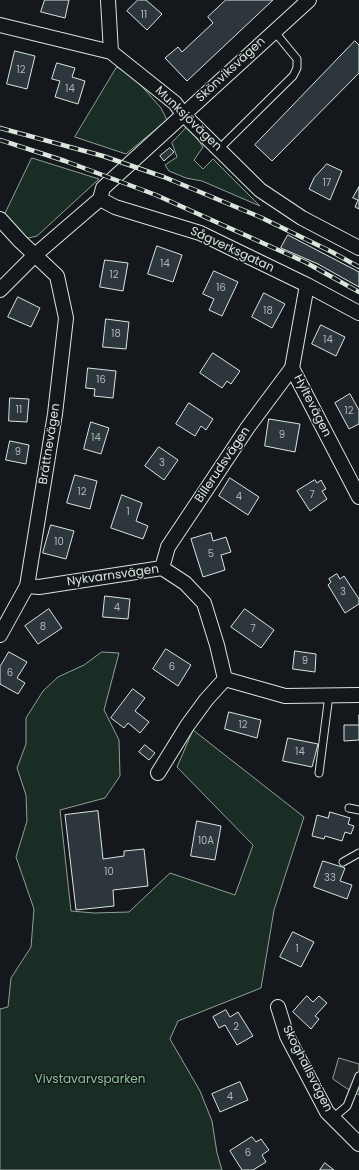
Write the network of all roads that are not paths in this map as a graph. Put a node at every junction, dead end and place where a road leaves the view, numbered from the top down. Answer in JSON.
{"nodes":[{"id":1,"x":108,"y":0,"type":"edge"},
{"id":2,"x":308,"y":0,"type":"edge"},
{"id":3,"x":0,"y":25,"type":"edge"},
{"id":4,"x":274,"y":31,"type":"junction"},
{"id":5,"x":111,"y":52,"type":"junction"},
{"id":6,"x":183,"y":114,"type":"junction"},
{"id":7,"x":219,"y":149,"type":"junction"},
{"id":8,"x":100,"y":199,"type":"junction"},
{"id":9,"x":0,"y":219,"type":"edge"},
{"id":10,"x":359,"y":248,"type":"edge"},
{"id":11,"x":35,"y":255,"type":"junction"},
{"id":12,"x":307,"y":285,"type":"junction"},
{"id":13,"x":0,"y":290,"type":"edge"},
{"id":14,"x":359,"y":313,"type":"edge"},
{"id":15,"x":292,"y":368,"type":"junction"},
{"id":16,"x":359,"y":497,"type":"edge"},
{"id":17,"x":162,"y":568,"type":"junction"},
{"id":18,"x":27,"y":586,"type":"junction"},
{"id":19,"x":0,"y":635,"type":"edge"},
{"id":20,"x":225,"y":679,"type":"junction"},
{"id":21,"x":329,"y":695,"type":"junction"},
{"id":22,"x":359,"y":695,"type":"edge"},
{"id":23,"x":158,"y":772,"type":"dead end"},
{"id":24,"x":319,"y":772,"type":"dead end"},
{"id":25,"x":349,"y":808,"type":"dead end"},
{"id":26,"x":359,"y":810,"type":"edge"},
{"id":27,"x":359,"y":853,"type":"edge"},
{"id":28,"x":343,"y":862,"type":"dead end"},
{"id":29,"x":278,"y":1007,"type":"dead end"},
{"id":30,"x":359,"y":1076,"type":"edge"},
{"id":31,"x":333,"y":1118,"type":"junction"},
{"id":32,"x":359,"y":1144,"type":"edge"}],
"edges":[{"from":1,"to":5,"type":"street"},
{"from":2,"to":4,"type":"street","name":"Skönviksvägen"},
{"from":3,"to":5,"type":"street","name":"Munksjövägen"},
{"from":4,"to":6,"type":"street","name":"Skönviksvägen"},
{"from":4,"to":7,"type":"lane"},
{"from":5,"to":6,"type":"street","name":"Munksjövägen"},
{"from":6,"to":7,"type":"street","name":"Munksjövägen"},
{"from":6,"to":8,"type":"street","name":"Skönviksvägen"},
{"from":7,"to":10,"type":"street","name":"Munksjövägen"},
{"from":8,"to":11,"type":"street","name":"Skönviksvägen"},
{"from":8,"to":12,"type":"street","name":"Sågverksgatan"},
{"from":9,"to":11,"type":"street"},
{"from":11,"to":13,"type":"street","name":"Skönviksvägen"},
{"from":11,"to":18,"type":"street","name":"Brättnevägen"},
{"from":12,"to":14,"type":"street","name":"Sågverksgatan"},
{"from":12,"to":15,"type":"street","name":"Hyltevägen"},
{"from":15,"to":16,"type":"street","name":"Hyltevägen"},
{"from":15,"to":17,"type":"street","name":"Billerudsvägen"},
{"from":17,"to":18,"type":"street","name":"Nykvarnsvägen"},
{"from":17,"to":20,"type":"street","name":"Nykvarnsvägen"},
{"from":18,"to":19,"type":"street","name":"Brättnevägen"},
{"from":20,"to":21,"type":"street"},
{"from":20,"to":23,"type":"street"},
{"from":21,"to":22,"type":"street"},
{"from":21,"to":24,"type":"lane"},
{"from":25,"to":26,"type":"lane"},
{"from":27,"to":28,"type":"lane"},
{"from":29,"to":31,"type":"street","name":"Skoghallsvägen"},
{"from":30,"to":31,"type":"lane"},
{"from":31,"to":32,"type":"street","name":"Skoghallsvägen"}]}
